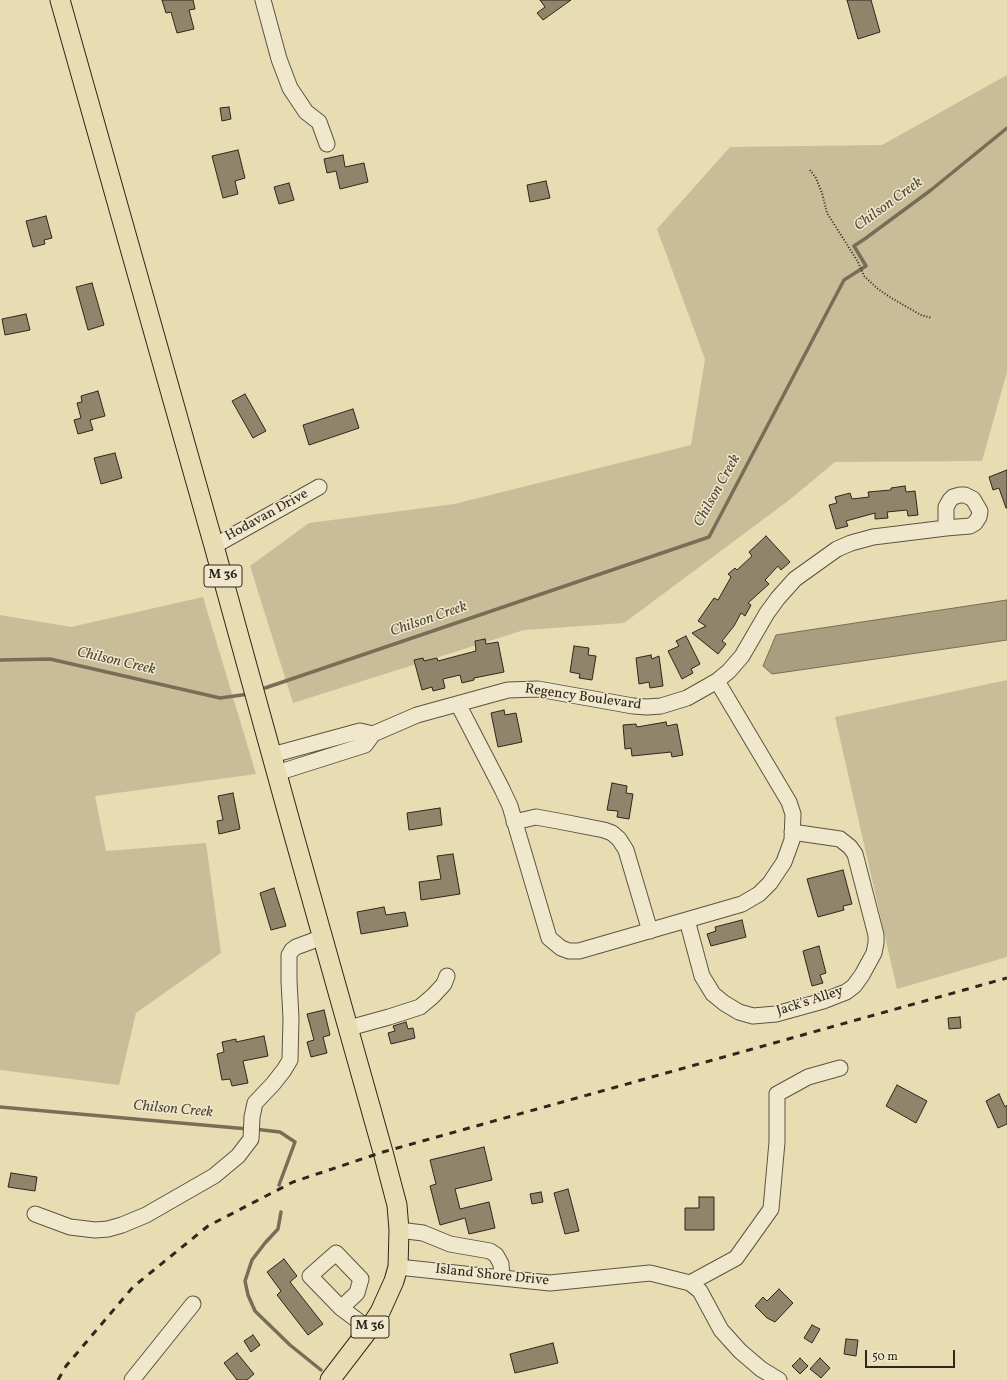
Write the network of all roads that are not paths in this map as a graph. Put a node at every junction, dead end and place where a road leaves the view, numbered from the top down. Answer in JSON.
{"nodes":[{"id":1,"x":60,"y":0,"type":"edge"},
{"id":2,"x":263,"y":0,"type":"edge"},
{"id":3,"x":327,"y":144,"type":"dead end"},
{"id":4,"x":319,"y":487,"type":"dead end"},
{"id":5,"x":946,"y":528,"type":"dead end"},
{"id":6,"x":214,"y":546,"type":"junction"},
{"id":7,"x":717,"y":681,"type":"junction"},
{"id":8,"x":458,"y":704,"type":"junction"},
{"id":9,"x":373,"y":734,"type":"junction"},
{"id":10,"x":272,"y":755,"type":"junction"},
{"id":11,"x":277,"y":773,"type":"junction"},
{"id":12,"x":514,"y":822,"type":"junction"},
{"id":13,"x":792,"y":832,"type":"junction"},
{"id":14,"x":687,"y":920,"type":"junction"},
{"id":15,"x":650,"y":931,"type":"junction"},
{"id":16,"x":323,"y":937,"type":"junction"},
{"id":17,"x":447,"y":976,"type":"dead end"},
{"id":18,"x":349,"y":1028,"type":"junction"},
{"id":19,"x":840,"y":1068,"type":"dead end"},
{"id":20,"x":35,"y":1214,"type":"dead end"},
{"id":21,"x":399,"y":1230,"type":"junction"},
{"id":22,"x":398,"y":1267,"type":"junction"},
{"id":23,"x":502,"y":1278,"type":"junction"},
{"id":24,"x":690,"y":1283,"type":"junction"},
{"id":25,"x":194,"y":1304,"type":"dead end"},
{"id":26,"x":341,"y":1308,"type":"dead end"},
{"id":27,"x":369,"y":1329,"type":"junction"},
{"id":28,"x":132,"y":1380,"type":"edge"},
{"id":29,"x":330,"y":1380,"type":"edge"},
{"id":30,"x":779,"y":1380,"type":"edge"}],
"edges":[{"from":1,"to":6,"type":"main road","number":"M 36"},
{"from":2,"to":3,"type":"street"},
{"from":4,"to":6,"type":"street","name":"Hodavan Drive"},
{"from":5,"to":7,"type":"street","name":"Regency Boulevard"},
{"from":6,"to":10,"type":"main road","number":"M 36"},
{"from":7,"to":8,"type":"street","name":"Regency Boulevard"},
{"from":7,"to":13,"type":"street"},
{"from":8,"to":9,"type":"street","name":"Regency Boulevard"},
{"from":8,"to":12,"type":"street"},
{"from":9,"to":10,"type":"street","name":"Regency Boulevard"},
{"from":9,"to":11,"type":"street","name":"Regency Boulevard"},
{"from":10,"to":11,"type":"main road","number":"M 36"},
{"from":11,"to":16,"type":"main road","number":"M 36"},
{"from":12,"to":15,"type":"street"},
{"from":12,"to":15,"type":"street"},
{"from":13,"to":14,"type":"street"},
{"from":13,"to":14,"type":"street","name":"Jack's Alley"},
{"from":14,"to":15,"type":"street"},
{"from":16,"to":18,"type":"main road","number":"M 36"},
{"from":16,"to":20,"type":"street"},
{"from":17,"to":18,"type":"street"},
{"from":18,"to":21,"type":"main road","number":"M 36"},
{"from":19,"to":24,"type":"street"},
{"from":21,"to":22,"type":"main road","number":"M 36"},
{"from":21,"to":23,"type":"street"},
{"from":22,"to":23,"type":"street","name":"Island Shore Drive"},
{"from":22,"to":27,"type":"main road","number":"M 36"},
{"from":23,"to":24,"type":"street","name":"Island Shore Drive"},
{"from":24,"to":30,"type":"street"},
{"from":25,"to":28,"type":"street"},
{"from":26,"to":27,"type":"street"},
{"from":27,"to":29,"type":"main road","number":"M 36"}]}
